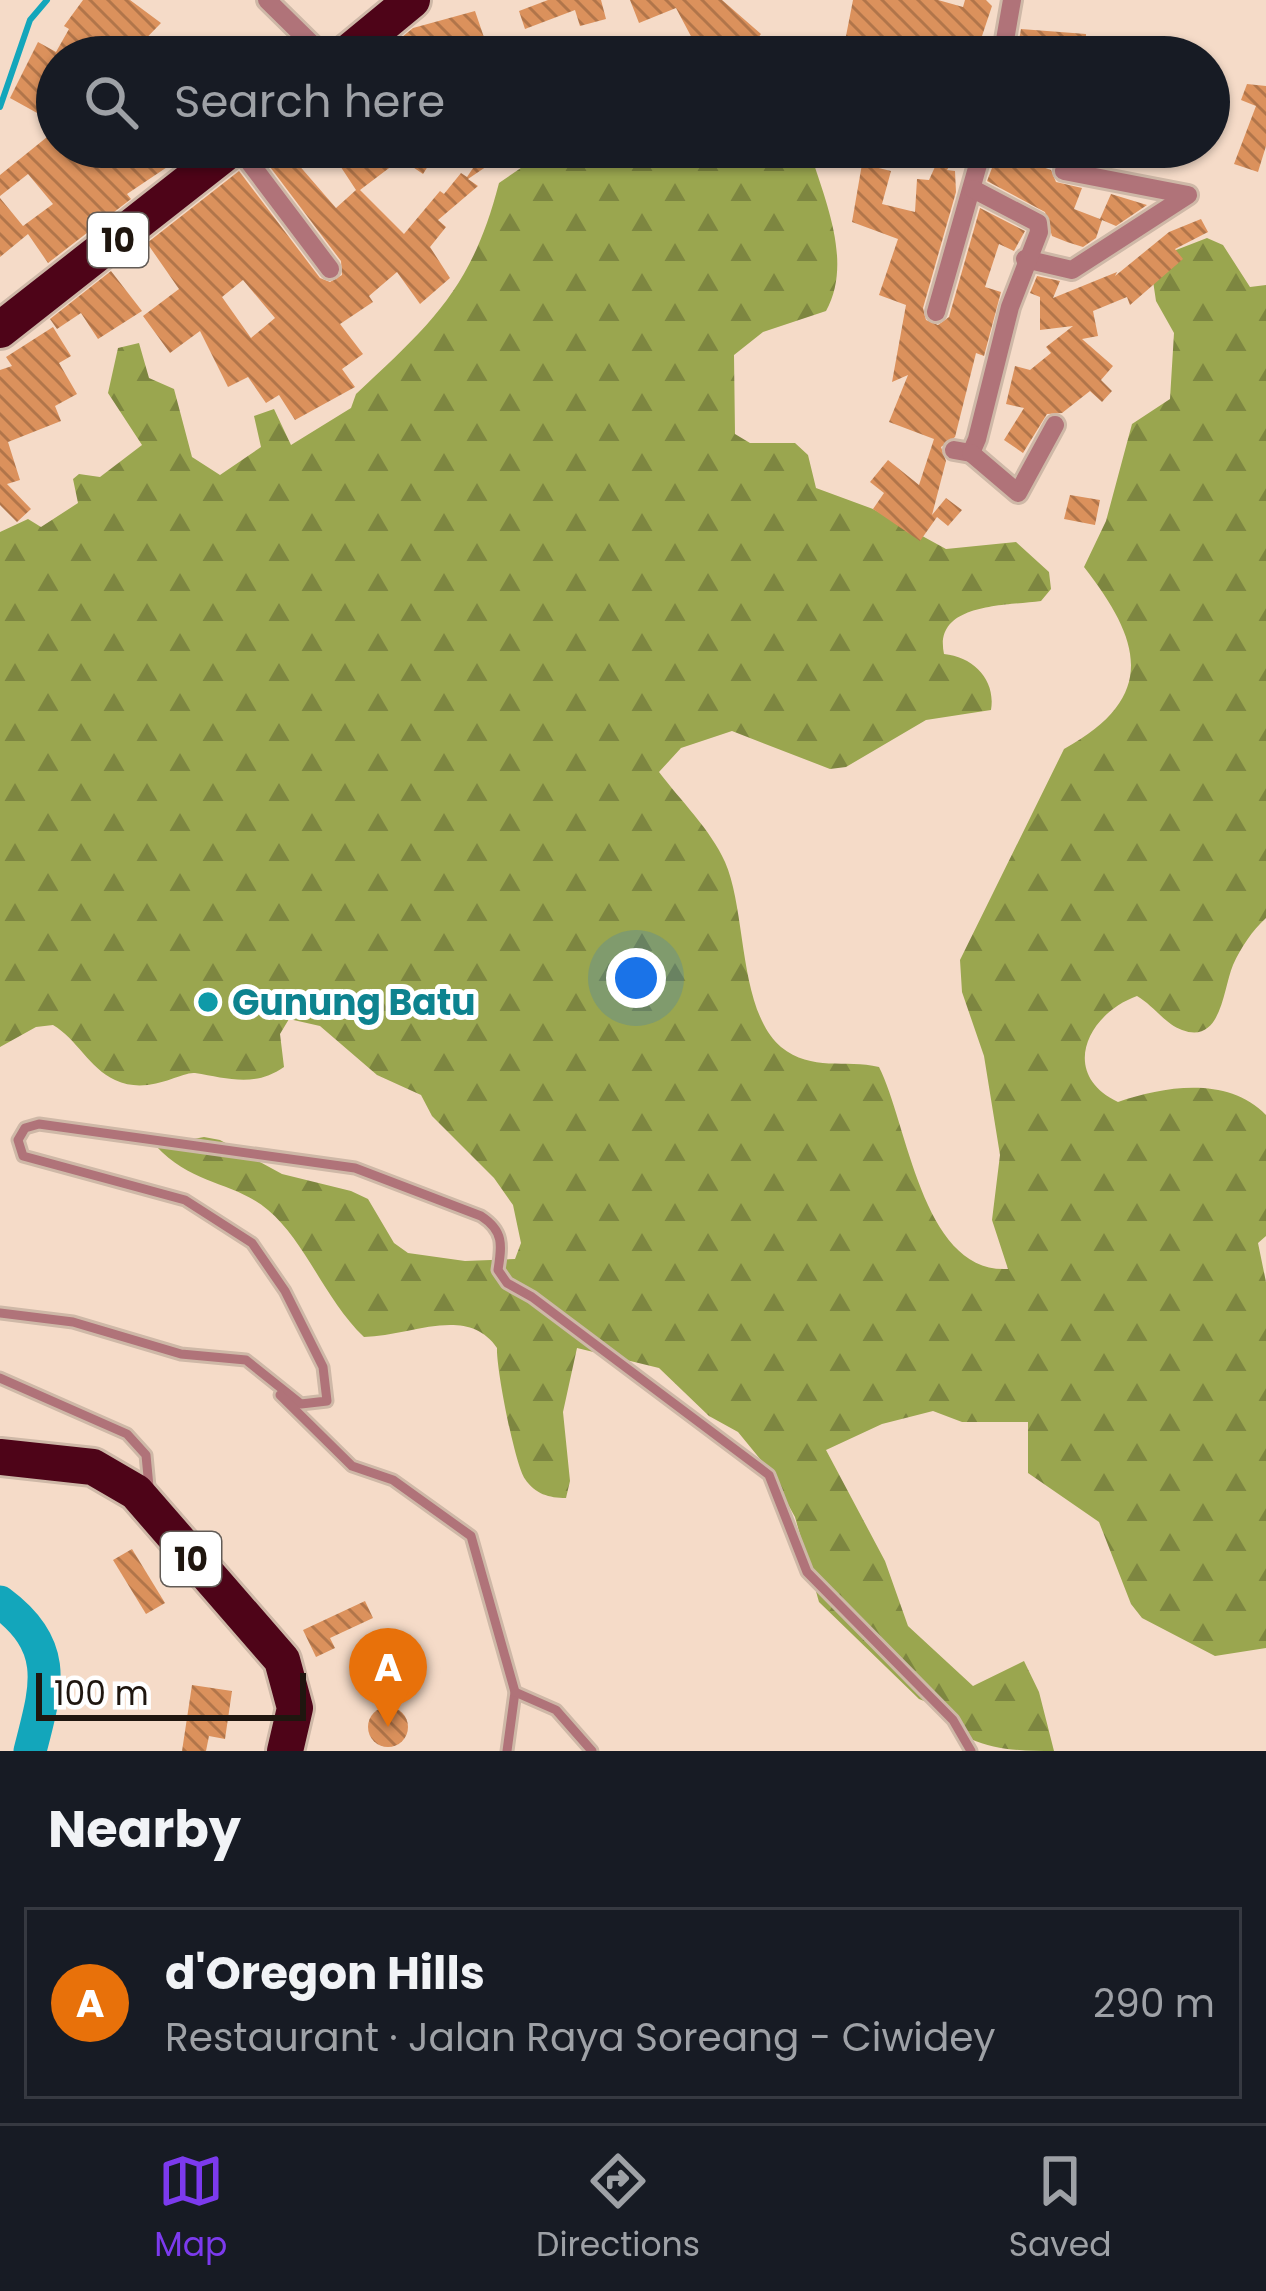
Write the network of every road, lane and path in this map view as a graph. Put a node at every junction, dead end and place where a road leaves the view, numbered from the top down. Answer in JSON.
{"nodes":[{"id":1,"x":268,"y":0,"type":"edge"},
{"id":2,"x":412,"y":0,"type":"edge"},
{"id":3,"x":1011,"y":0,"type":"edge"},
{"id":4,"x":304,"y":36,"type":"edge"},
{"id":5,"x":368,"y":36,"type":"edge"},
{"id":6,"x":1005,"y":36,"type":"edge"},
{"id":7,"x":209,"y":168,"type":"edge"},
{"id":8,"x":252,"y":168,"type":"edge"},
{"id":9,"x":978,"y":168,"type":"edge"},
{"id":10,"x":1064,"y":171,"type":"dead end"},
{"id":11,"x":973,"y":189,"type":"junction"},
{"id":12,"x":1025,"y":259,"type":"junction"},
{"id":13,"x":330,"y":269,"type":"dead end"},
{"id":14,"x":937,"y":312,"type":"dead end"},
{"id":15,"x":0,"y":330,"type":"edge"},
{"id":16,"x":1055,"y":425,"type":"dead end"},
{"id":17,"x":0,"y":1313,"type":"edge"},
{"id":18,"x":246,"y":1360,"type":"junction"},
{"id":19,"x":0,"y":1378,"type":"edge"},
{"id":20,"x":0,"y":1457,"type":"edge"},
{"id":21,"x":149,"y":1511,"type":"junction"},
{"id":22,"x":515,"y":1691,"type":"junction"},
{"id":23,"x":285,"y":1751,"type":"edge"},
{"id":24,"x":507,"y":1751,"type":"edge"},
{"id":25,"x":592,"y":1751,"type":"edge"},
{"id":26,"x":971,"y":1751,"type":"edge"}],
"edges":[{"from":1,"to":4,"type":"street"},
{"from":2,"to":5,"type":"highway"},
{"from":3,"to":6,"type":"street"},
{"from":7,"to":15,"type":"highway","number":"10"},
{"from":8,"to":13,"type":"street"},
{"from":9,"to":11,"type":"street"},
{"from":10,"to":12,"type":"street"},
{"from":11,"to":12,"type":"street"},
{"from":11,"to":14,"type":"street"},
{"from":12,"to":16,"type":"street"},
{"from":17,"to":18,"type":"lane"},
{"from":18,"to":22,"type":"lane"},
{"from":18,"to":26,"type":"lane"},
{"from":19,"to":21,"type":"lane"},
{"from":20,"to":21,"type":"highway","number":"10"},
{"from":21,"to":23,"type":"highway","number":"10"},
{"from":22,"to":24,"type":"lane"},
{"from":22,"to":25,"type":"lane"}]}
